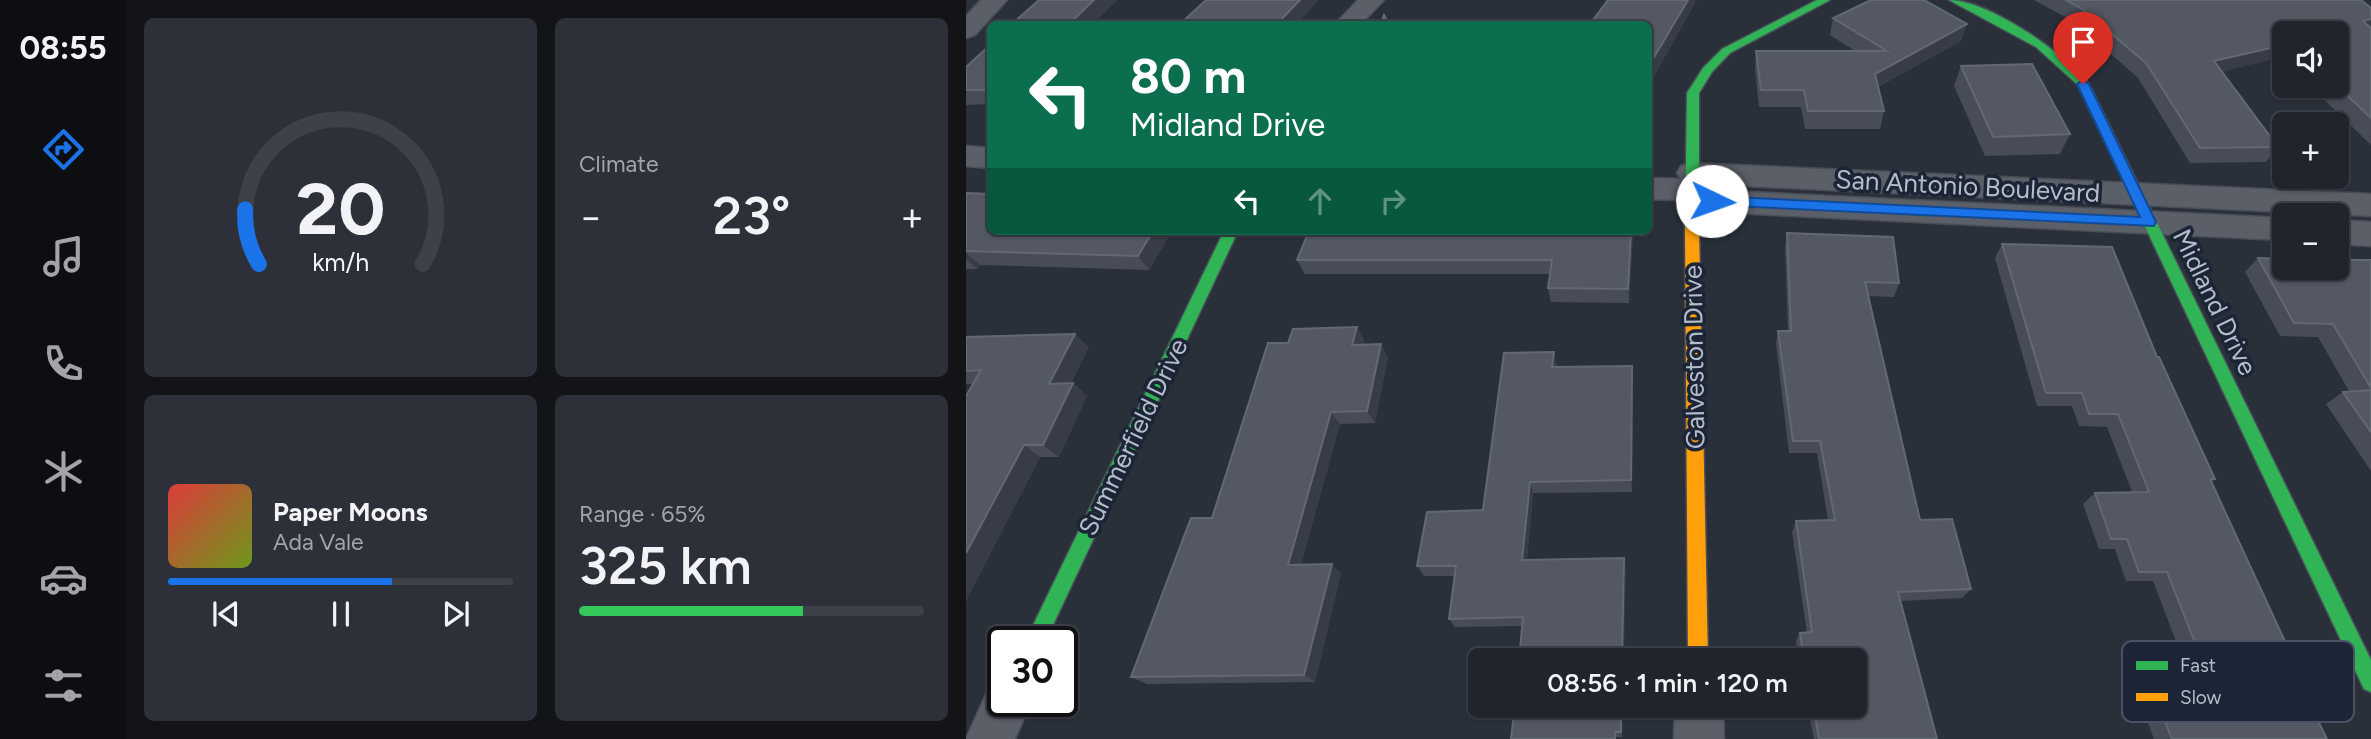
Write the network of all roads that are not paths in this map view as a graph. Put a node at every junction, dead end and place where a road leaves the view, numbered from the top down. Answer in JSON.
{"nodes":[{"id":1,"x":995,"y":0,"type":"edge"},
{"id":2,"x":1372,"y":0,"type":"edge"},
{"id":3,"x":1825,"y":0,"type":"edge"},
{"id":4,"x":1954,"y":0,"type":"edge"},
{"id":5,"x":1350,"y":21,"type":"edge"},
{"id":6,"x":966,"y":30,"type":"edge"},
{"id":7,"x":966,"y":156,"type":"edge"},
{"id":8,"x":987,"y":158,"type":"edge"},
{"id":9,"x":1652,"y":188,"type":"edge"},
{"id":10,"x":1691,"y":188,"type":"junction"},
{"id":11,"x":2371,"y":205,"type":"edge"},
{"id":12,"x":2143,"y":208,"type":"junction"},
{"id":13,"x":2272,"y":227,"type":"edge"},
{"id":14,"x":2349,"y":233,"type":"edge"},
{"id":15,"x":2371,"y":234,"type":"edge"},
{"id":16,"x":1229,"y":235,"type":"edge"},
{"id":17,"x":1043,"y":626,"type":"edge"},
{"id":18,"x":2351,"y":641,"type":"edge"},
{"id":19,"x":2354,"y":647,"type":"edge"},
{"id":20,"x":1698,"y":648,"type":"edge"},
{"id":21,"x":2371,"y":682,"type":"edge"},
{"id":22,"x":1000,"y":717,"type":"edge"},
{"id":23,"x":1699,"y":718,"type":"edge"},
{"id":24,"x":989,"y":739,"type":"edge"},
{"id":25,"x":1699,"y":739,"type":"edge"}],
"edges":[{"from":1,"to":6,"type":"street"},
{"from":2,"to":5,"type":"street"},
{"from":3,"to":10,"type":"street","name":"Galveston Drive"},
{"from":4,"to":12,"type":"street","name":"Midland Drive"},
{"from":7,"to":8,"type":"street"},
{"from":9,"to":10,"type":"street","name":"San Antonio Boulevard"},
{"from":10,"to":12,"type":"street","name":"San Antonio Boulevard"},
{"from":10,"to":20,"type":"street","name":"Galveston Drive"},
{"from":11,"to":12,"type":"street","name":"San Antonio Boulevard"},
{"from":12,"to":13,"type":"street","name":"San Antonio Boulevard"},
{"from":12,"to":18,"type":"street","name":"Midland Drive"},
{"from":14,"to":15,"type":"street"},
{"from":16,"to":17,"type":"street","name":"Summerfield Drive"},
{"from":19,"to":21,"type":"street","name":"Midland Drive"},
{"from":22,"to":24,"type":"street"},
{"from":23,"to":25,"type":"street"}]}
